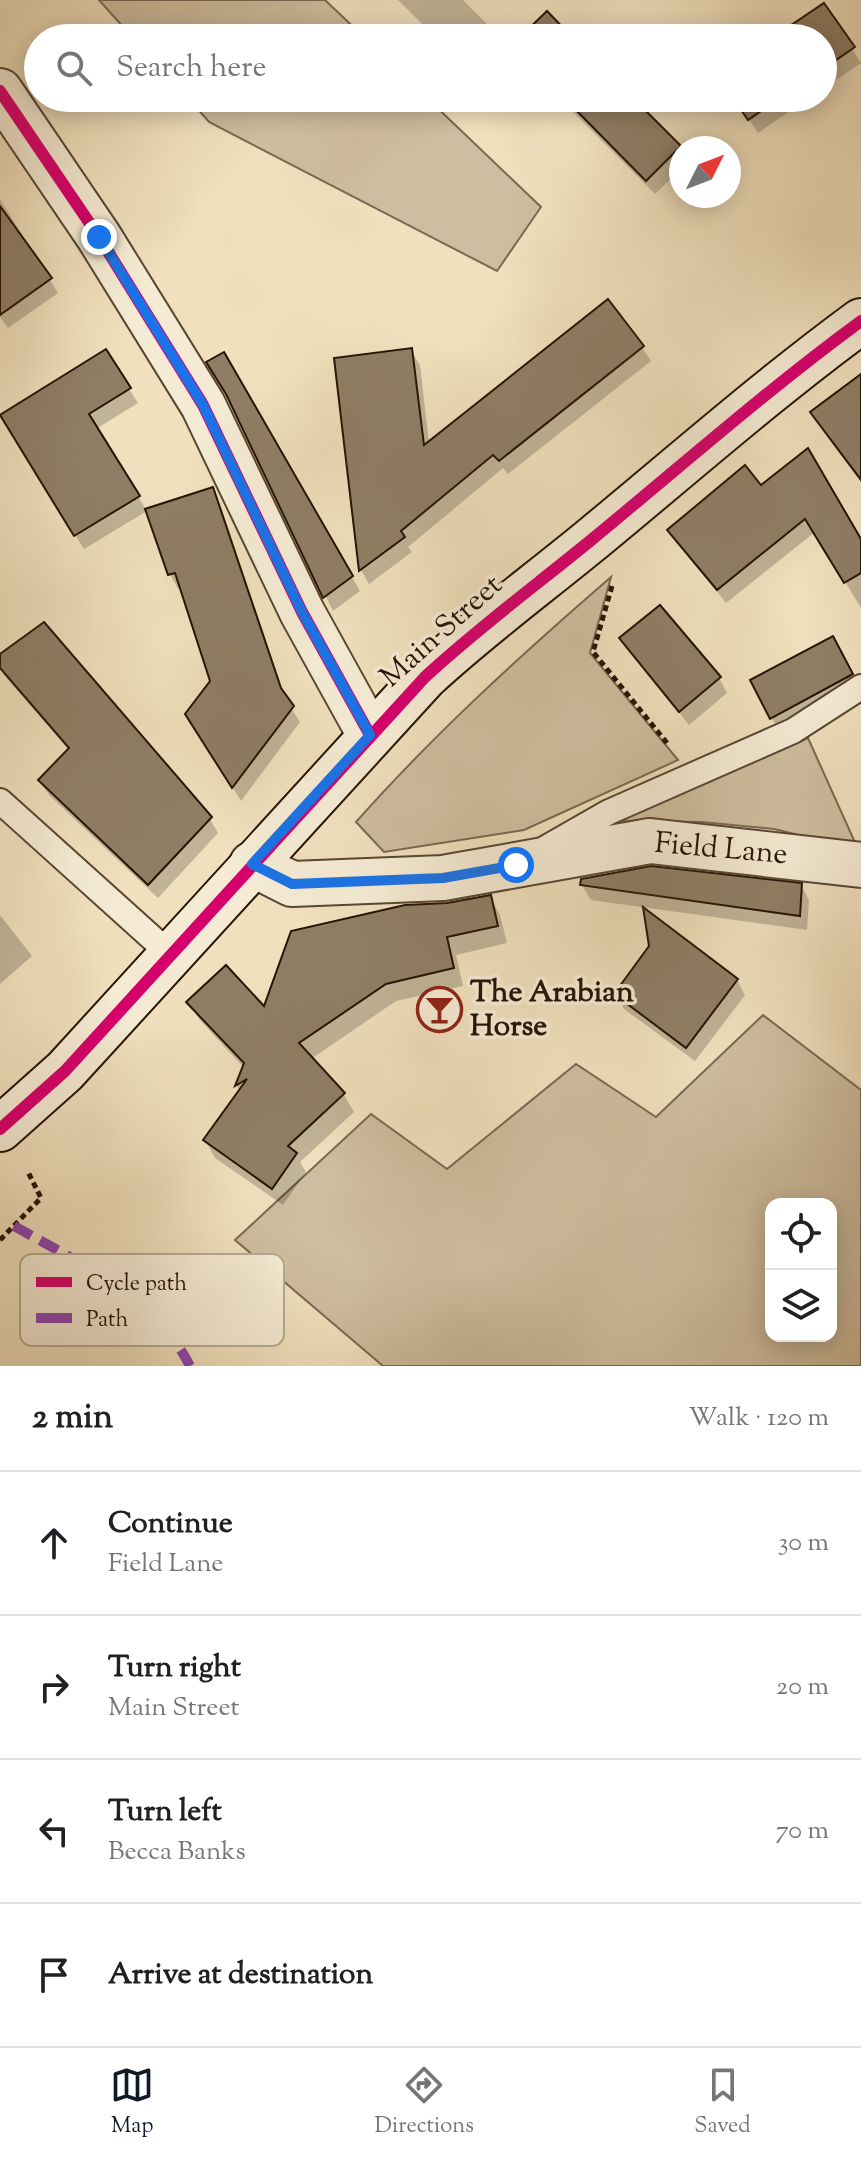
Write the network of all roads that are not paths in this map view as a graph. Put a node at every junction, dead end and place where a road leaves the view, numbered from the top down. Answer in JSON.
{"nodes":[{"id":1,"x":0,"y":91,"type":"edge"},
{"id":2,"x":861,"y":321,"type":"edge"},
{"id":3,"x":861,"y":687,"type":"edge"},
{"id":4,"x":370,"y":735,"type":"junction"},
{"id":5,"x":0,"y":801,"type":"edge"},
{"id":6,"x":252,"y":864,"type":"junction"},
{"id":7,"x":516,"y":865,"type":"junction"},
{"id":8,"x":861,"y":865,"type":"edge"},
{"id":9,"x":171,"y":955,"type":"junction"},
{"id":10,"x":10,"y":1122,"type":"edge"}],
"edges":[{"from":1,"to":4,"type":"street"},
{"from":2,"to":4,"type":"street","name":"Main Street"},
{"from":3,"to":7,"type":"lane"},
{"from":4,"to":6,"type":"street","name":"Main Street"},
{"from":5,"to":9,"type":"lane"},
{"from":6,"to":7,"type":"street","name":"Field Lane"},
{"from":6,"to":9,"type":"street","name":"Main Street"},
{"from":7,"to":8,"type":"street","name":"Field Lane"},
{"from":9,"to":10,"type":"street","name":"Main Street"}]}
